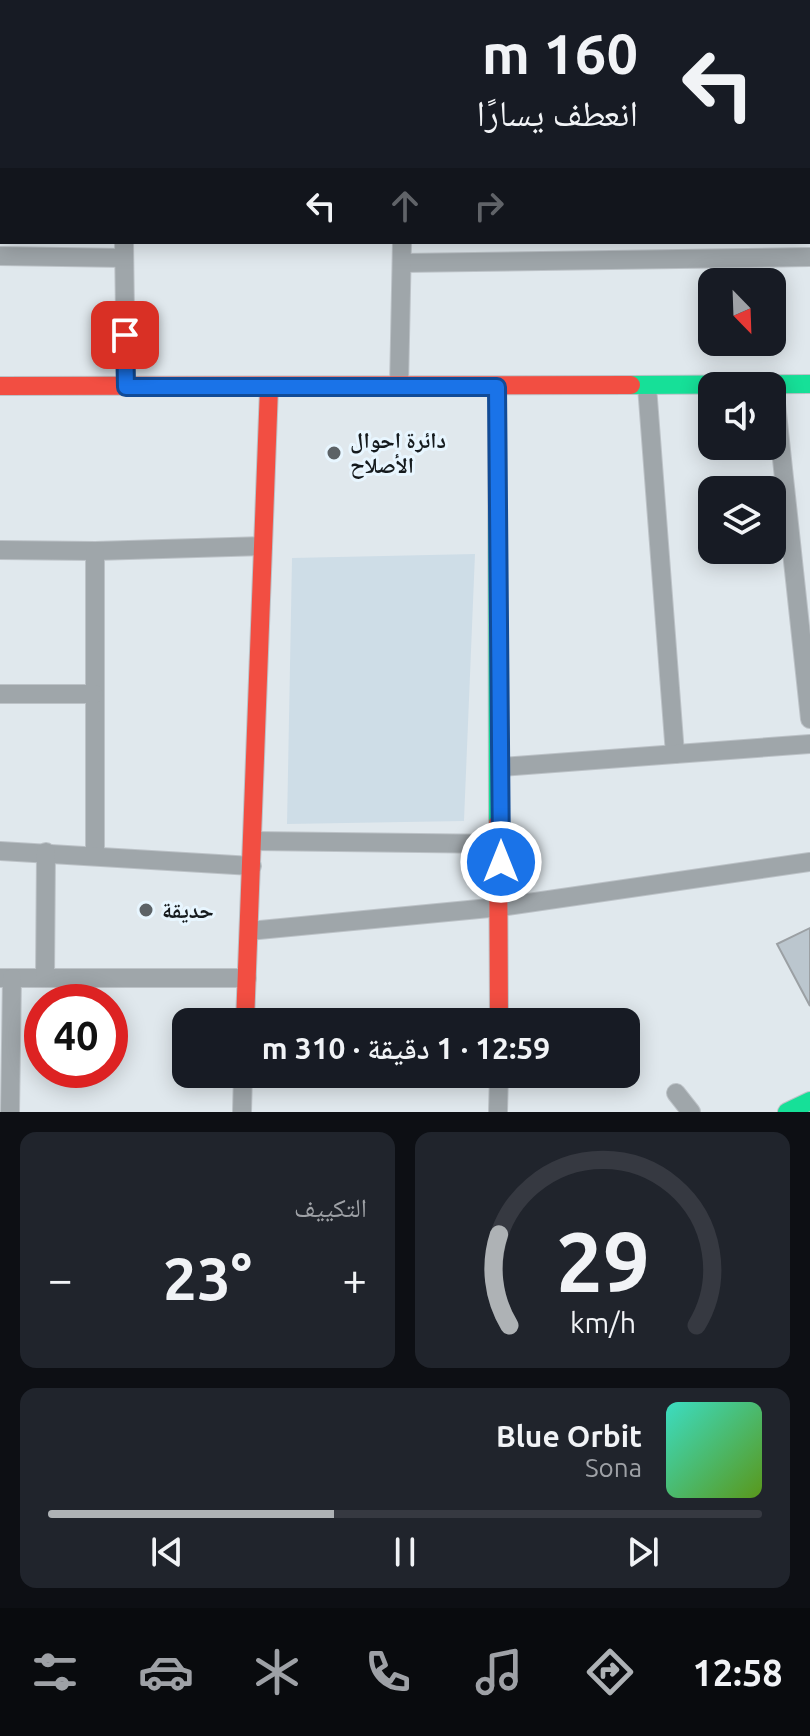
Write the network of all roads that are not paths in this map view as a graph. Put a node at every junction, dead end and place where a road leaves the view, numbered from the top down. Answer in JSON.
{"nodes":[{"id":1,"x":402,"y":244,"type":"edge"},
{"id":2,"x":124,"y":250,"type":"edge"},
{"id":3,"x":654,"y":251,"type":"edge"},
{"id":4,"x":0,"y":256,"type":"edge"},
{"id":5,"x":810,"y":257,"type":"edge"},
{"id":6,"x":402,"y":263,"type":"junction"},
{"id":7,"x":810,"y":384,"type":"edge"},
{"id":8,"x":786,"y":385,"type":"edge"},
{"id":9,"x":0,"y":386,"type":"edge"},
{"id":10,"x":647,"y":386,"type":"junction"},
{"id":11,"x":698,"y":386,"type":"edge"},
{"id":12,"x":126,"y":387,"type":"junction"},
{"id":13,"x":399,"y":387,"type":"junction"},
{"id":14,"x":497,"y":387,"type":"junction"},
{"id":15,"x":269,"y":388,"type":"junction"},
{"id":16,"x":782,"y":460,"type":"edge"},
{"id":17,"x":263,"y":546,"type":"junction"},
{"id":18,"x":0,"y":550,"type":"edge"},
{"id":19,"x":95,"y":551,"type":"junction"},
{"id":20,"x":0,"y":694,"type":"edge"},
{"id":21,"x":94,"y":694,"type":"junction"},
{"id":22,"x":810,"y":719,"type":"edge"},
{"id":23,"x":810,"y":744,"type":"edge"},
{"id":24,"x":675,"y":754,"type":"junction"},
{"id":25,"x":500,"y":767,"type":"junction"},
{"id":26,"x":252,"y":841,"type":"junction"},
{"id":27,"x":501,"y":844,"type":"junction"},
{"id":28,"x":0,"y":851,"type":"edge"},
{"id":29,"x":46,"y":852,"type":"junction"},
{"id":30,"x":95,"y":854,"type":"junction"},
{"id":31,"x":810,"y":862,"type":"edge"},
{"id":32,"x":252,"y":866,"type":"junction"},
{"id":33,"x":500,"y":907,"type":"junction"},
{"id":34,"x":249,"y":931,"type":"junction"},
{"id":35,"x":6,"y":978,"type":"edge"},
{"id":36,"x":45,"y":978,"type":"junction"},
{"id":37,"x":247,"y":978,"type":"junction"},
{"id":38,"x":246,"y":1008,"type":"edge"},
{"id":39,"x":499,"y":1008,"type":"edge"},
{"id":40,"x":243,"y":1088,"type":"edge"},
{"id":41,"x":499,"y":1088,"type":"edge"},
{"id":42,"x":676,"y":1093,"type":"dead end"},
{"id":43,"x":810,"y":1101,"type":"edge"},
{"id":44,"x":10,"y":1112,"type":"edge"},
{"id":45,"x":242,"y":1112,"type":"edge"},
{"id":46,"x":498,"y":1112,"type":"edge"},
{"id":47,"x":691,"y":1112,"type":"edge"},
{"id":48,"x":787,"y":1112,"type":"edge"}],
"edges":[{"from":1,"to":6,"type":"street"},
{"from":2,"to":4,"type":"street"},
{"from":2,"to":12,"type":"street"},
{"from":3,"to":5,"type":"street"},
{"from":3,"to":6,"type":"street"},
{"from":6,"to":13,"type":"street"},
{"from":7,"to":8,"type":"main road"},
{"from":9,"to":12,"type":"main road"},
{"from":10,"to":11,"type":"main road"},
{"from":10,"to":14,"type":"main road"},
{"from":10,"to":24,"type":"street"},
{"from":12,"to":15,"type":"main road"},
{"from":13,"to":14,"type":"main road"},
{"from":13,"to":15,"type":"main road"},
{"from":14,"to":25,"type":"main road"},
{"from":15,"to":17,"type":"main road"},
{"from":16,"to":22,"type":"street"},
{"from":17,"to":19,"type":"street"},
{"from":17,"to":26,"type":"main road"},
{"from":18,"to":19,"type":"street"},
{"from":19,"to":21,"type":"street"},
{"from":20,"to":21,"type":"street"},
{"from":21,"to":30,"type":"street"},
{"from":23,"to":24,"type":"street"},
{"from":24,"to":25,"type":"street"},
{"from":25,"to":27,"type":"main road"},
{"from":26,"to":27,"type":"street"},
{"from":26,"to":32,"type":"main road"},
{"from":27,"to":33,"type":"main road"},
{"from":28,"to":29,"type":"street"},
{"from":29,"to":30,"type":"street"},
{"from":29,"to":36,"type":"street"},
{"from":30,"to":32,"type":"street"},
{"from":31,"to":33,"type":"street"},
{"from":32,"to":34,"type":"main road"},
{"from":33,"to":34,"type":"street"},
{"from":33,"to":39,"type":"main road"},
{"from":34,"to":37,"type":"main road"},
{"from":35,"to":36,"type":"street"},
{"from":35,"to":44,"type":"street"},
{"from":36,"to":37,"type":"street"},
{"from":37,"to":38,"type":"main road"},
{"from":40,"to":45,"type":"street"},
{"from":41,"to":46,"type":"street"},
{"from":42,"to":47,"type":"street"},
{"from":43,"to":48,"type":"main road"}]}
